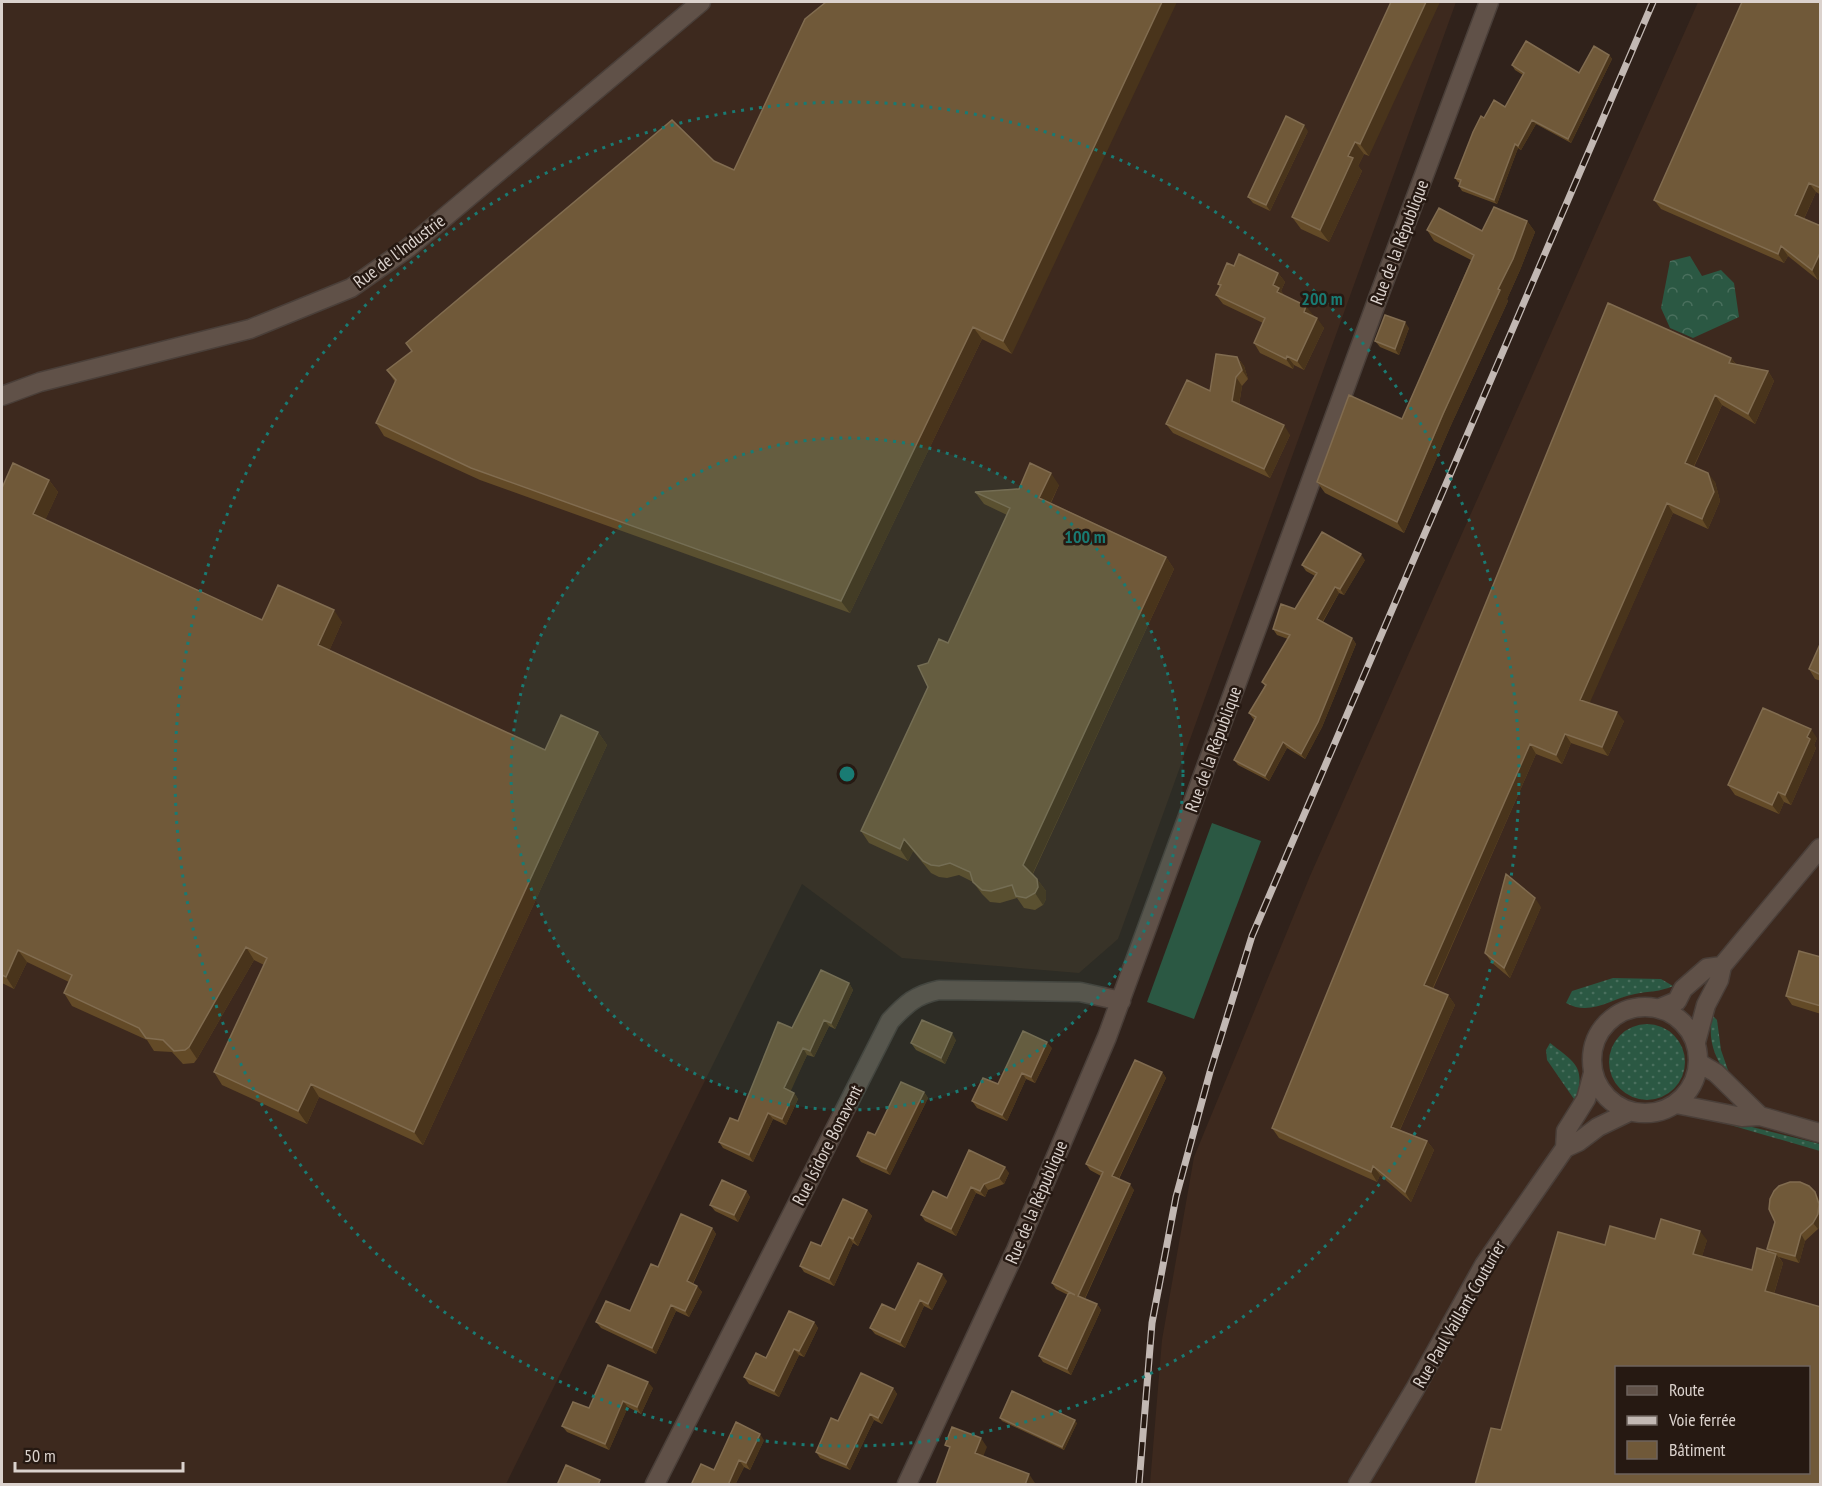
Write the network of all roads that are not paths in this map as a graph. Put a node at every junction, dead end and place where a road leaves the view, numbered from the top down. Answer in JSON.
{"nodes":[{"id":1,"x":701,"y":2,"type":"edge"},
{"id":2,"x":1489,"y":2,"type":"edge"},
{"id":3,"x":2,"y":396,"type":"edge"},
{"id":4,"x":1821,"y":848,"type":"edge"},
{"id":5,"x":1722,"y":966,"type":"junction"},
{"id":6,"x":1120,"y":1001,"type":"junction"},
{"id":7,"x":1660,"y":1008,"type":"junction"},
{"id":8,"x":1696,"y":1042,"type":"junction"},
{"id":9,"x":1699,"y":1063,"type":"junction"},
{"id":10,"x":1593,"y":1073,"type":"junction"},
{"id":11,"x":1676,"y":1104,"type":"junction"},
{"id":12,"x":1629,"y":1112,"type":"junction"},
{"id":13,"x":1760,"y":1116,"type":"junction"},
{"id":14,"x":1821,"y":1133,"type":"edge"},
{"id":15,"x":1565,"y":1148,"type":"junction"},
{"id":16,"x":655,"y":1485,"type":"edge"},
{"id":17,"x":907,"y":1485,"type":"edge"},
{"id":18,"x":1358,"y":1485,"type":"edge"}],
"edges":[{"from":1,"to":3,"type":"street","name":"Rue de l'Industrie"},
{"from":2,"to":6,"type":"street","name":"Rue de la République"},
{"from":4,"to":5,"type":"street"},
{"from":5,"to":7,"type":"street"},
{"from":5,"to":8,"type":"street"},
{"from":6,"to":16,"type":"street","name":"Rue Isidore Bonavent"},
{"from":6,"to":17,"type":"street","name":"Rue de la République"},
{"from":7,"to":8,"type":"street"},
{"from":7,"to":10,"type":"street"},
{"from":8,"to":9,"type":"street"},
{"from":9,"to":11,"type":"street"},
{"from":9,"to":13,"type":"street"},
{"from":10,"to":12,"type":"street"},
{"from":10,"to":15,"type":"street","name":"Rue Paul Vaillant Couturier"},
{"from":11,"to":12,"type":"street"},
{"from":11,"to":13,"type":"street"},
{"from":12,"to":15,"type":"street","name":"Rue Paul Vaillant Couturier"},
{"from":13,"to":14,"type":"street"},
{"from":15,"to":18,"type":"street","name":"Rue Paul Vaillant Couturier"}]}
